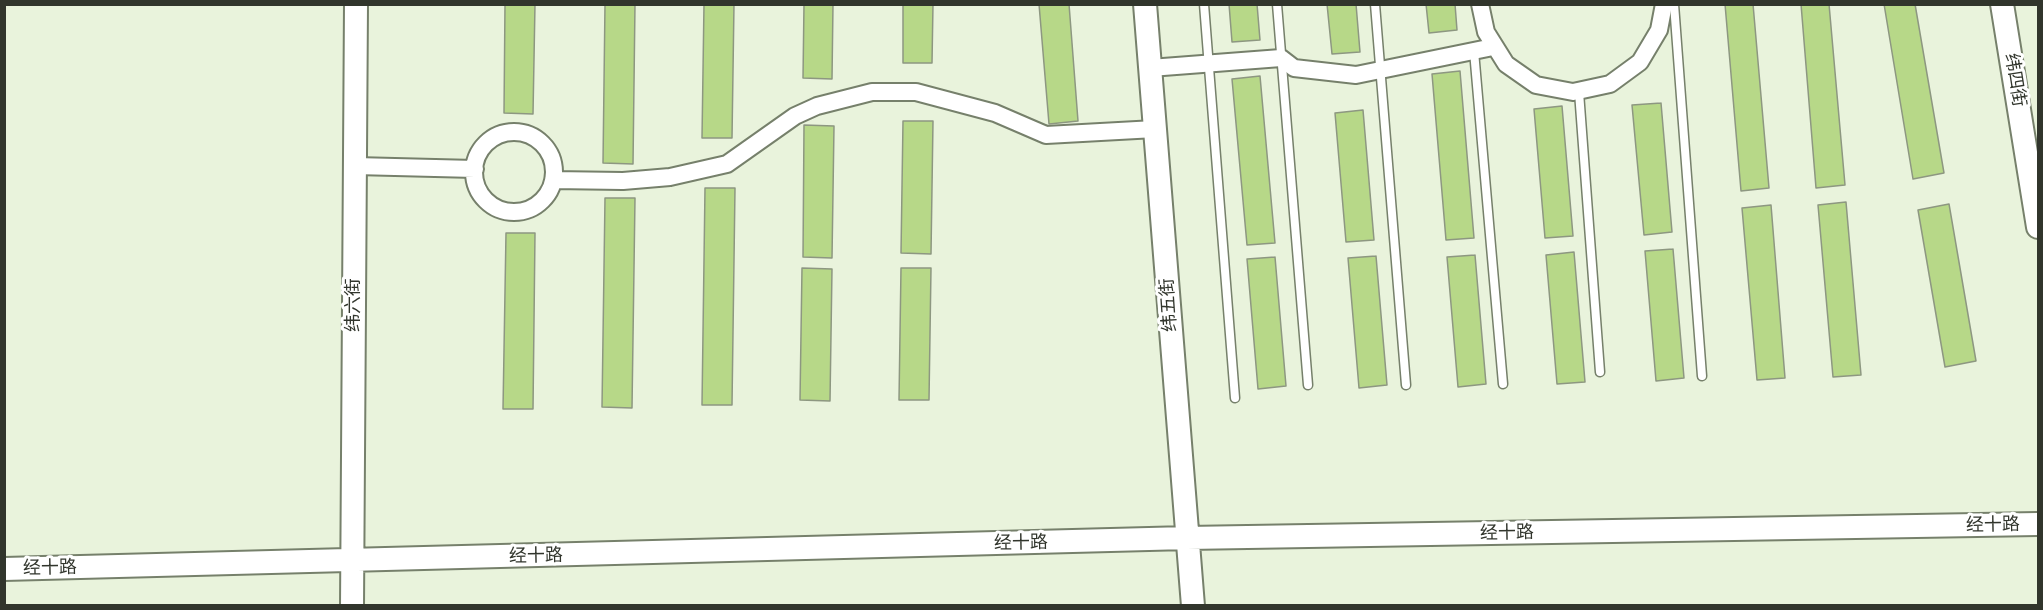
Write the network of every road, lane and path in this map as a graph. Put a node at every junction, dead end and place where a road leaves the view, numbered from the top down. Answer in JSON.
{"nodes":[{"id":1,"x":356,"y":4,"type":"edge"},
{"id":2,"x":1146,"y":4,"type":"edge"},
{"id":3,"x":1204,"y":4,"type":"edge"},
{"id":4,"x":1277,"y":4,"type":"edge"},
{"id":5,"x":1375,"y":4,"type":"edge"},
{"id":6,"x":1480,"y":4,"type":"edge"},
{"id":7,"x":1664,"y":4,"type":"edge"},
{"id":8,"x":1674,"y":4,"type":"edge"},
{"id":9,"x":2002,"y":4,"type":"edge"},
{"id":10,"x":1493,"y":47,"type":"junction"},
{"id":11,"x":1474,"y":51,"type":"junction"},
{"id":12,"x":1281,"y":58,"type":"junction"},
{"id":13,"x":1209,"y":63,"type":"junction"},
{"id":14,"x":1150,"y":68,"type":"junction"},
{"id":15,"x":1380,"y":70,"type":"junction"},
{"id":16,"x":1579,"y":92,"type":"junction"},
{"id":17,"x":1155,"y":129,"type":"junction"},
{"id":18,"x":355,"y":166,"type":"junction"},
{"id":19,"x":475,"y":169,"type":"junction"},
{"id":20,"x":553,"y":180,"type":"junction"},
{"id":21,"x":2038,"y":227,"type":"edge"},
{"id":22,"x":1600,"y":372,"type":"dead end"},
{"id":23,"x":1702,"y":376,"type":"dead end"},
{"id":24,"x":1503,"y":384,"type":"dead end"},
{"id":25,"x":1406,"y":385,"type":"dead end"},
{"id":26,"x":1308,"y":386,"type":"dead end"},
{"id":27,"x":1235,"y":398,"type":"dead end"},
{"id":28,"x":2038,"y":524,"type":"edge"},
{"id":29,"x":1187,"y":538,"type":"junction"},
{"id":30,"x":353,"y":561,"type":"junction"},
{"id":31,"x":4,"y":569,"type":"edge"},
{"id":32,"x":352,"y":606,"type":"edge"},
{"id":33,"x":1193,"y":606,"type":"edge"}],
"edges":[{"from":1,"to":18,"type":"main road","name":"纬六街"},
{"from":2,"to":14,"type":"main road","name":"纬五街"},
{"from":3,"to":13,"type":"lane"},
{"from":4,"to":12,"type":"lane"},
{"from":5,"to":15,"type":"lane"},
{"from":6,"to":10,"type":"street"},
{"from":7,"to":16,"type":"street"},
{"from":8,"to":23,"type":"lane"},
{"from":9,"to":21,"type":"main road","name":"纬四街"},
{"from":10,"to":11,"type":"street"},
{"from":10,"to":16,"type":"street"},
{"from":11,"to":15,"type":"street"},
{"from":11,"to":24,"type":"lane"},
{"from":12,"to":13,"type":"street"},
{"from":12,"to":15,"type":"street"},
{"from":12,"to":26,"type":"lane"},
{"from":13,"to":14,"type":"street"},
{"from":13,"to":27,"type":"lane"},
{"from":14,"to":17,"type":"main road","name":"纬五街"},
{"from":15,"to":25,"type":"lane"},
{"from":16,"to":22,"type":"lane"},
{"from":17,"to":20,"type":"street"},
{"from":17,"to":29,"type":"main road","name":"纬五街"},
{"from":18,"to":19,"type":"street"},
{"from":18,"to":30,"type":"main road","name":"纬六街"},
{"from":19,"to":20,"type":"street"},
{"from":19,"to":20,"type":"street"},
{"from":28,"to":29,"type":"main road","name":"经十路"},
{"from":29,"to":30,"type":"main road","name":"经十路"},
{"from":29,"to":33,"type":"main road","name":"纬五街"},
{"from":30,"to":31,"type":"main road","name":"经十路"},
{"from":30,"to":32,"type":"main road","name":"纬六街"}]}
